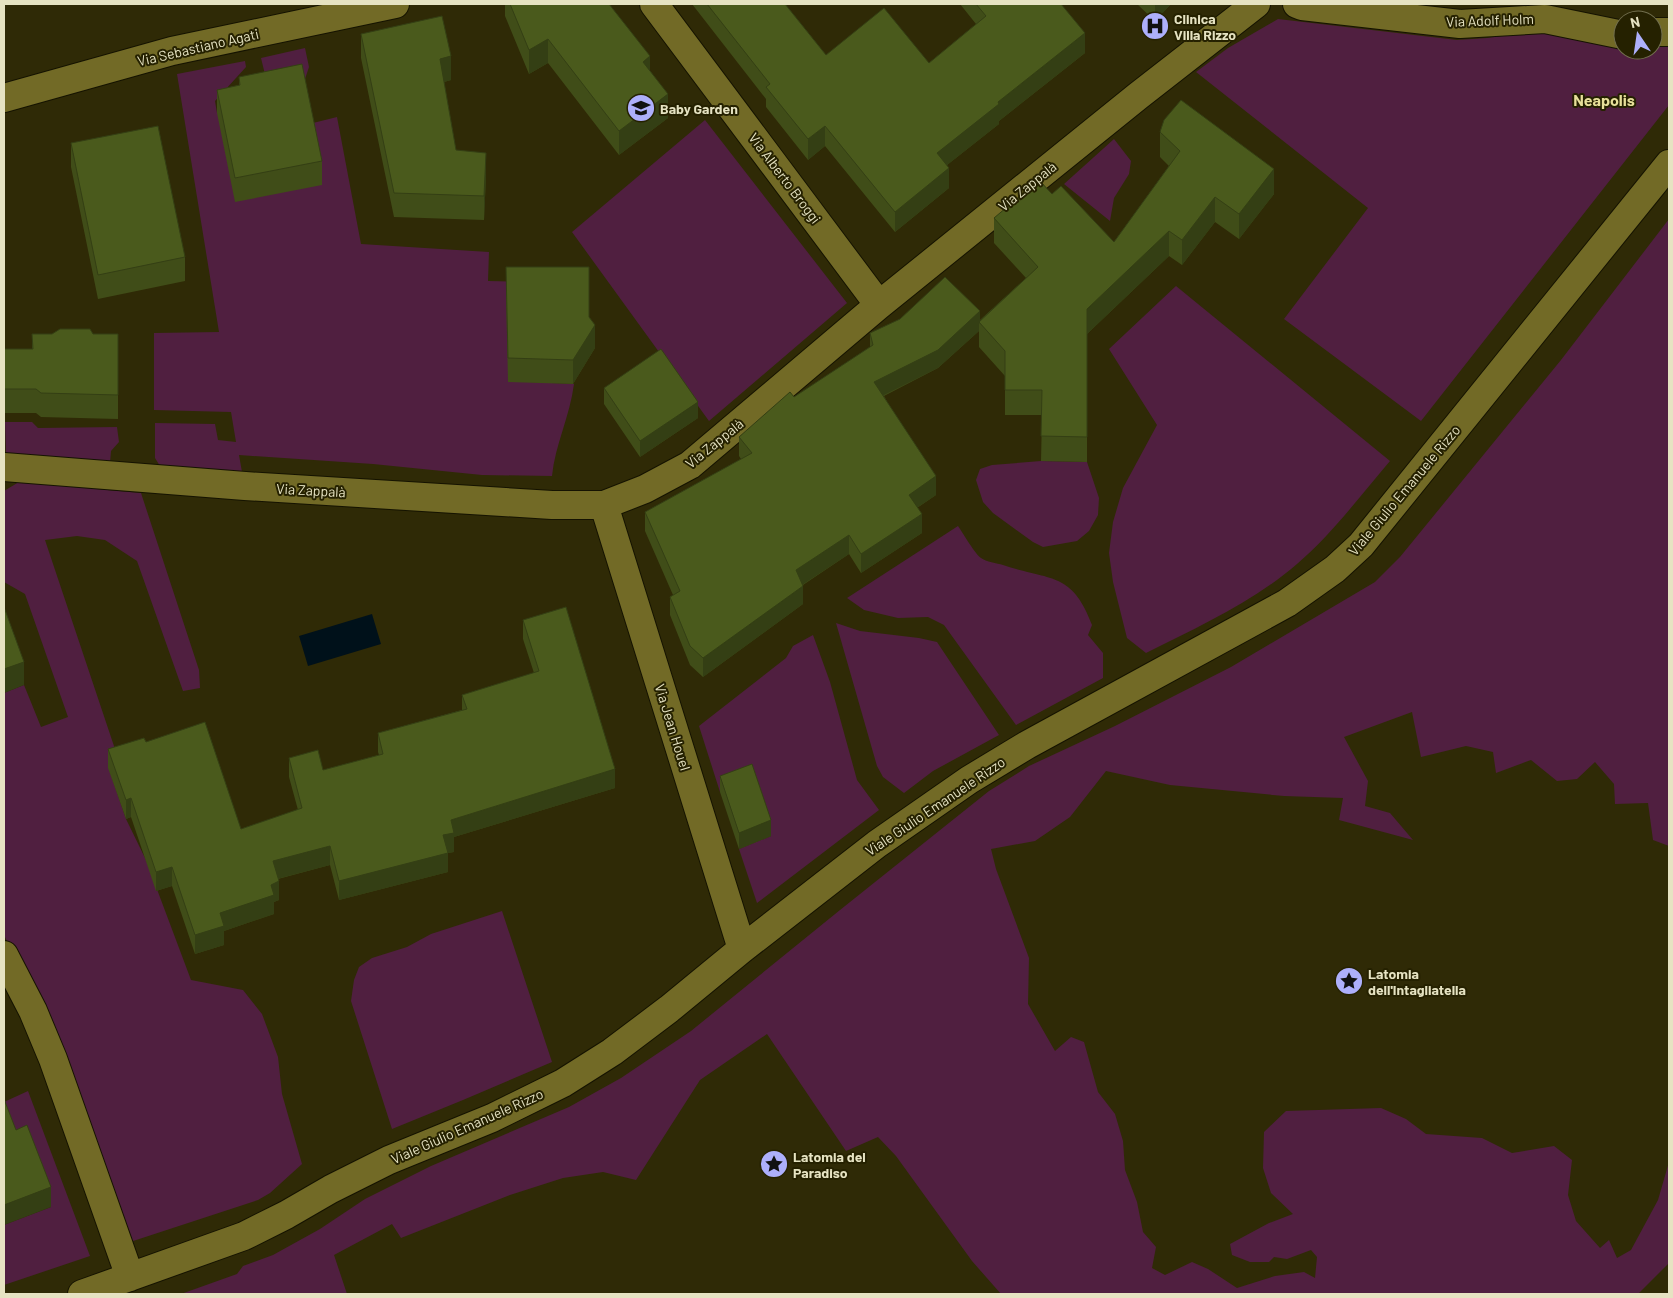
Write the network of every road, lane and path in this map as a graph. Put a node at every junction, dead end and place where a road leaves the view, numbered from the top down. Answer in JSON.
{"nodes":[{"id":1,"x":395,"y":4,"type":"edge"},
{"id":2,"x":654,"y":4,"type":"edge"},
{"id":3,"x":1256,"y":4,"type":"edge"},
{"id":4,"x":1296,"y":4,"type":"edge"},
{"id":5,"x":1613,"y":33,"type":"edge"},
{"id":6,"x":4,"y":98,"type":"edge"},
{"id":7,"x":1669,"y":164,"type":"edge"},
{"id":8,"x":880,"y":305,"type":"junction"},
{"id":9,"x":4,"y":468,"type":"edge"},
{"id":10,"x":604,"y":504,"type":"junction"},
{"id":11,"x":742,"y":949,"type":"junction"},
{"id":12,"x":4,"y":956,"type":"edge"},
{"id":13,"x":130,"y":1277,"type":"junction"},
{"id":14,"x":82,"y":1294,"type":"edge"}],
"edges":[{"from":1,"to":6,"type":"street","name":"Via Sebastiano Agati"},
{"from":2,"to":8,"type":"street","name":"Via Alberto Broggi"},
{"from":3,"to":8,"type":"street","name":"Via Zappalà"},
{"from":4,"to":5,"type":"street","name":"Via Adolf Holm"},
{"from":7,"to":11,"type":"street","name":"Viale Giulio Emanuele Rizzo"},
{"from":8,"to":10,"type":"street","name":"Via Zappalà"},
{"from":9,"to":10,"type":"street","name":"Via Zappalà"},
{"from":10,"to":11,"type":"street","name":"Via Jean Houel"},
{"from":11,"to":13,"type":"street","name":"Viale Giulio Emanuele Rizzo"},
{"from":12,"to":13,"type":"street"},
{"from":13,"to":14,"type":"street","name":"Viale Giulio Emanuele Rizzo"}]}
